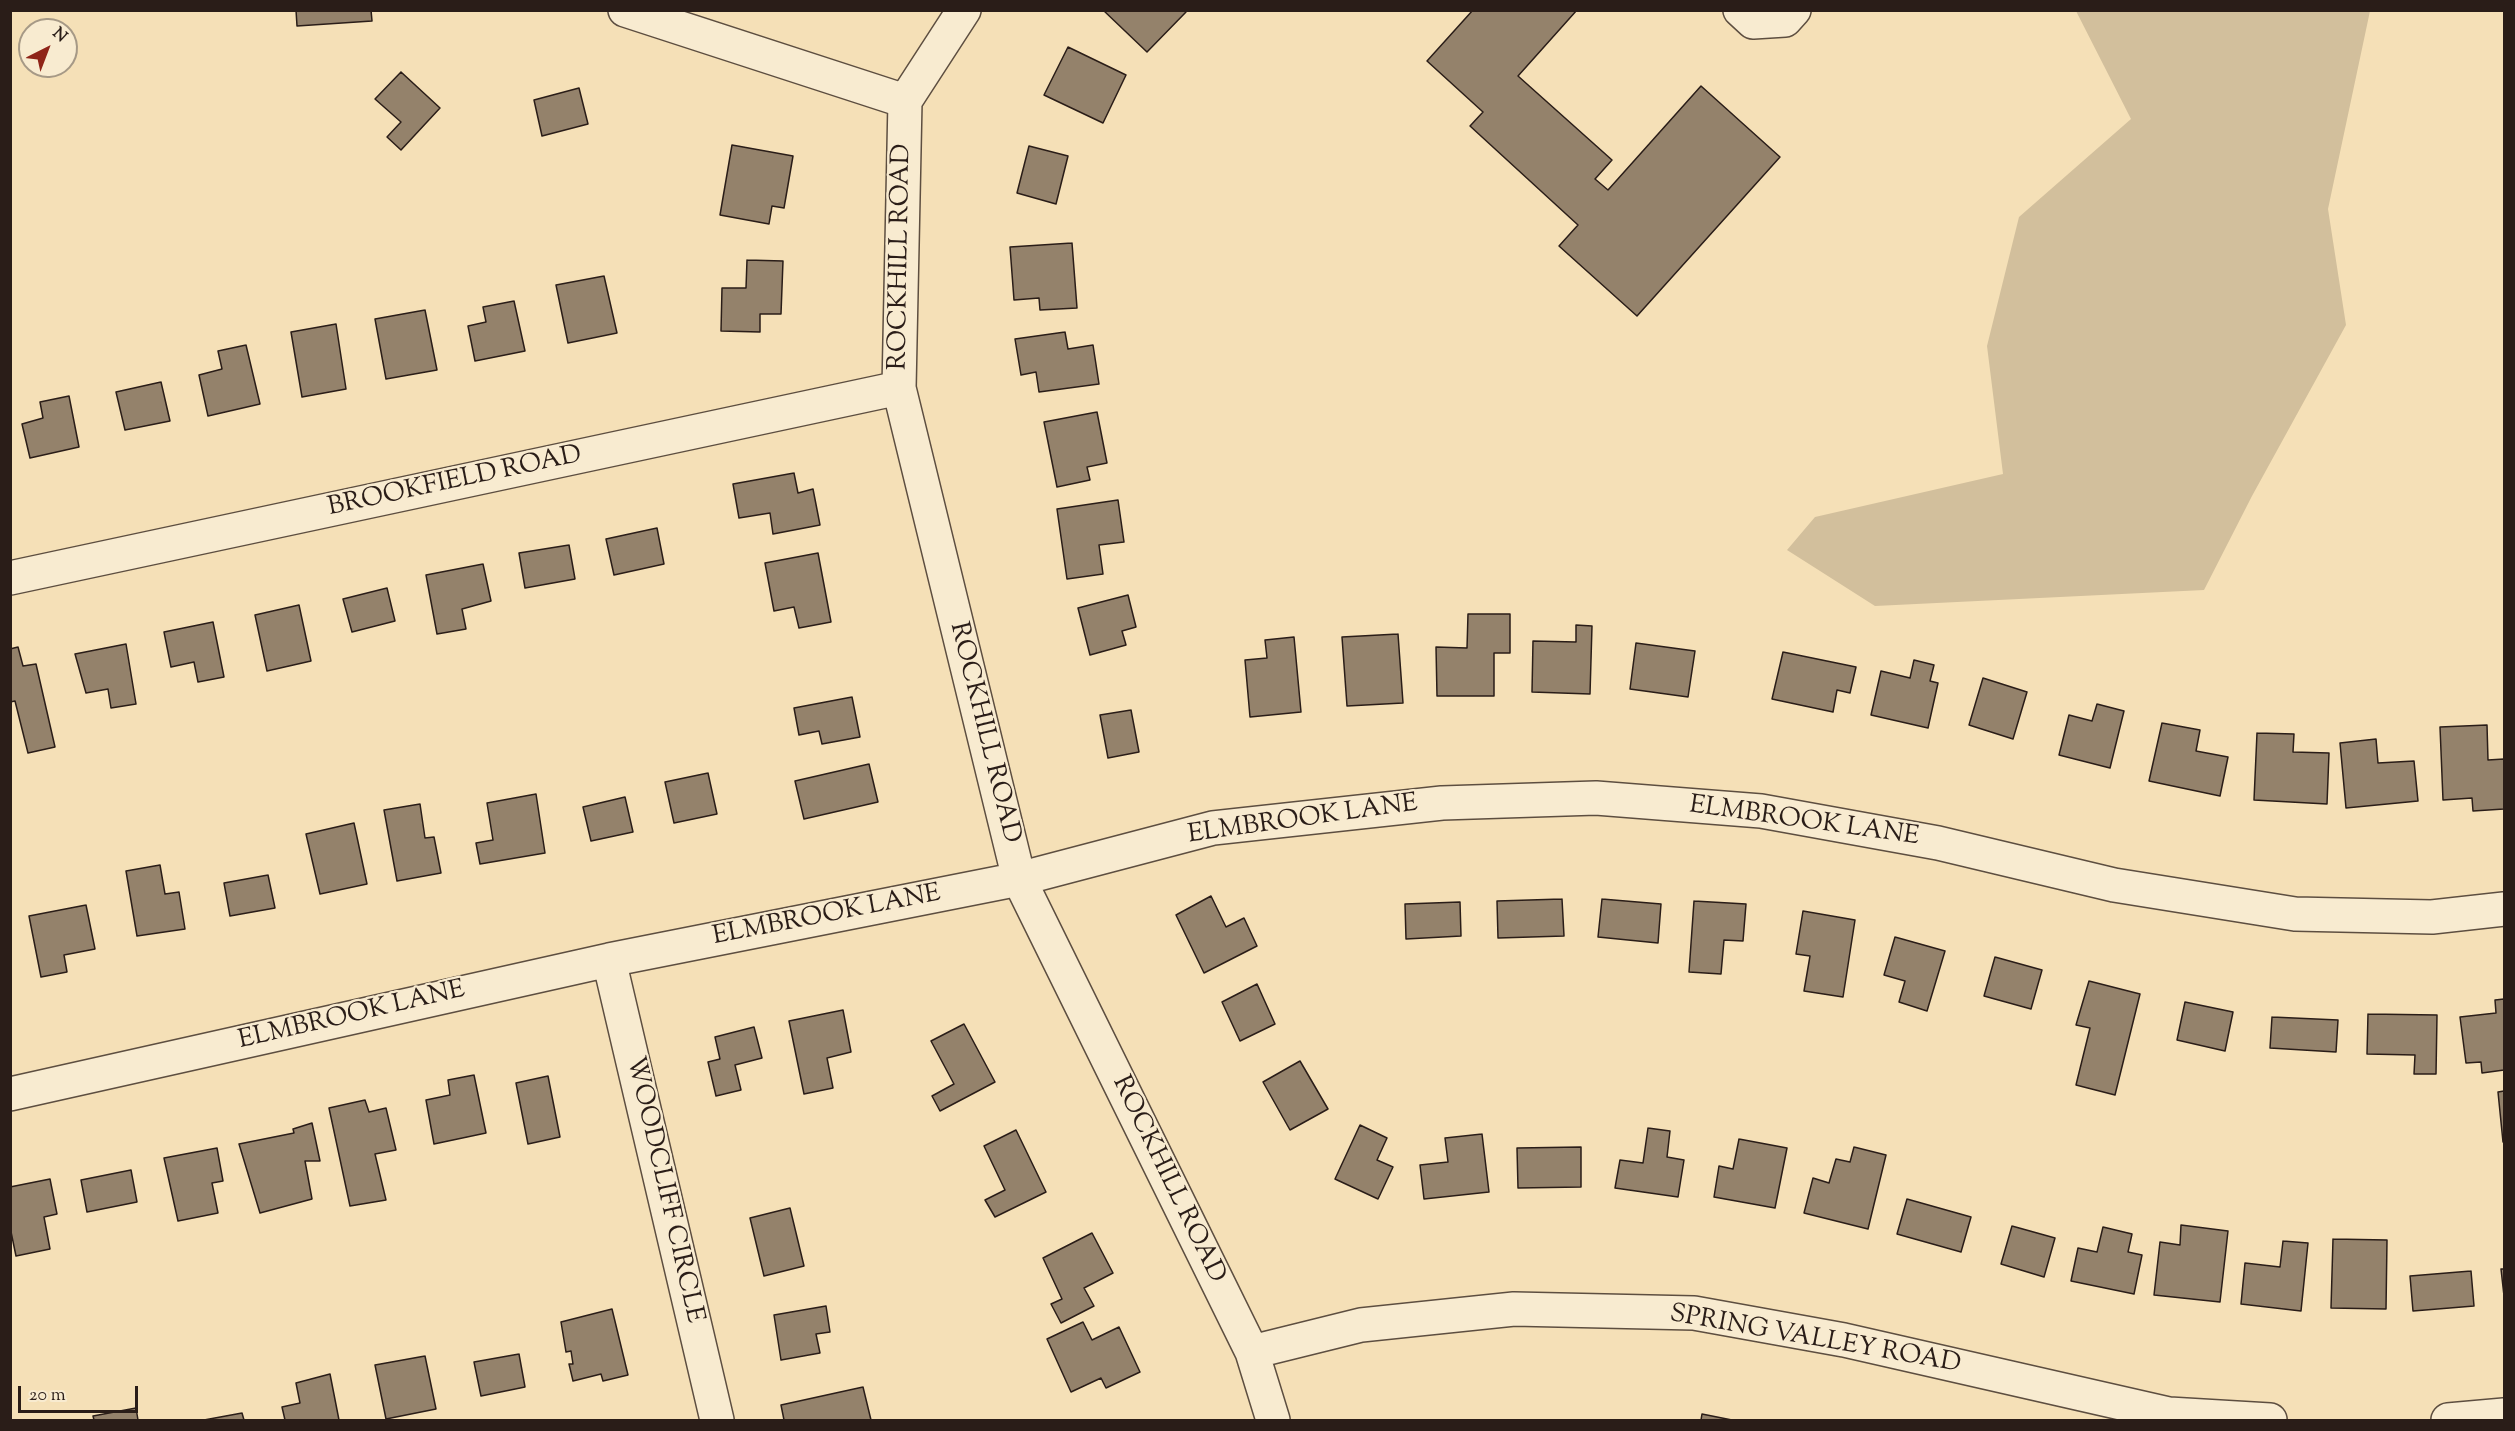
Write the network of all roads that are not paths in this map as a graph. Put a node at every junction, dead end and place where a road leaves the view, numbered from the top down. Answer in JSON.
{"nodes":[{"id":1,"x":625,"y":10,"type":"edge"},
{"id":2,"x":964,"y":10,"type":"edge"},
{"id":3,"x":1740,"y":10,"type":"edge"},
{"id":4,"x":1794,"y":10,"type":"edge"},
{"id":5,"x":906,"y":101,"type":"junction"},
{"id":6,"x":899,"y":388,"type":"junction"},
{"id":7,"x":10,"y":578,"type":"edge"},
{"id":8,"x":1019,"y":879,"type":"junction"},
{"id":9,"x":2505,"y":909,"type":"edge"},
{"id":10,"x":609,"y":960,"type":"junction"},
{"id":11,"x":10,"y":1094,"type":"edge"},
{"id":12,"x":1251,"y":1352,"type":"junction"},
{"id":13,"x":2505,"y":1415,"type":"edge"},
{"id":14,"x":717,"y":1420,"type":"edge"},
{"id":15,"x":1274,"y":1420,"type":"edge"},
{"id":16,"x":2271,"y":1420,"type":"edge"},
{"id":17,"x":2448,"y":1420,"type":"edge"}],
"edges":[{"from":1,"to":5,"type":"street"},
{"from":2,"to":5,"type":"street"},
{"from":3,"to":4,"type":"street"},
{"from":5,"to":6,"type":"street","name":"ROCKHILL ROAD"},
{"from":6,"to":7,"type":"street","name":"BROOKFIELD ROAD"},
{"from":6,"to":8,"type":"street","name":"ROCKHILL ROAD"},
{"from":8,"to":9,"type":"street","name":"ELMBROOK LANE"},
{"from":8,"to":10,"type":"street","name":"ELMBROOK LANE"},
{"from":8,"to":12,"type":"street","name":"ROCKHILL ROAD"},
{"from":10,"to":11,"type":"street","name":"ELMBROOK LANE"},
{"from":10,"to":14,"type":"street","name":"WOODCLIFF CIRCLE"},
{"from":12,"to":15,"type":"street","name":"ROCKHILL ROAD"},
{"from":12,"to":16,"type":"street","name":"SPRING VALLEY ROAD"},
{"from":13,"to":17,"type":"street"}]}
